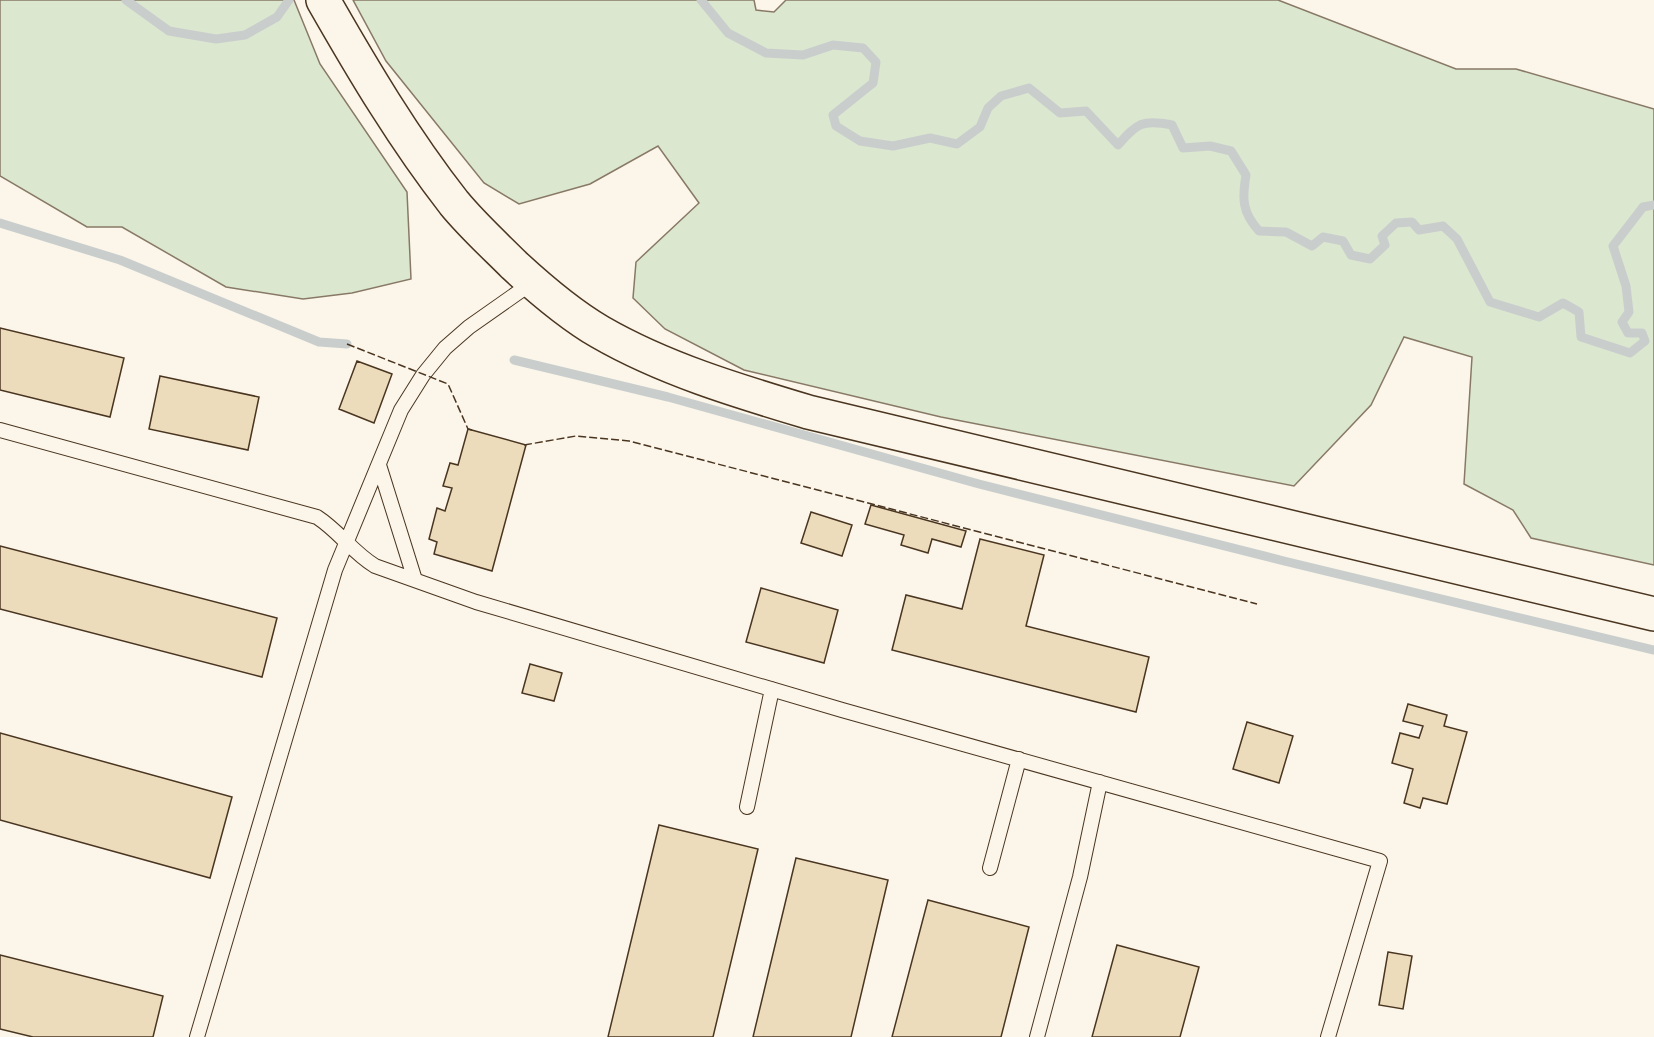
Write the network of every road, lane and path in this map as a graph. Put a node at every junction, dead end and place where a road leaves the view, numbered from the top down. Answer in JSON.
{"nodes":[{"id":1,"x":323,"y":0,"type":"edge"},
{"id":2,"x":533,"y":282,"type":"junction"},
{"id":3,"x":0,"y":430,"type":"edge"},
{"id":4,"x":379,"y":465,"type":"junction"},
{"id":5,"x":346,"y":541,"type":"junction"},
{"id":6,"x":415,"y":580,"type":"junction"},
{"id":7,"x":1654,"y":614,"type":"edge"},
{"id":8,"x":772,"y":689,"type":"junction"},
{"id":9,"x":1019,"y":759,"type":"junction"},
{"id":10,"x":1100,"y":782,"type":"junction"},
{"id":11,"x":747,"y":807,"type":"dead end"},
{"id":12,"x":990,"y":868,"type":"dead end"},
{"id":13,"x":197,"y":1037,"type":"edge"},
{"id":14,"x":1037,"y":1037,"type":"edge"},
{"id":15,"x":1328,"y":1037,"type":"edge"}],
"edges":[{"from":1,"to":2,"type":"street"},
{"from":2,"to":4,"type":"lane"},
{"from":2,"to":7,"type":"street"},
{"from":3,"to":5,"type":"lane"},
{"from":4,"to":5,"type":"lane"},
{"from":4,"to":6,"type":"lane"},
{"from":5,"to":6,"type":"lane"},
{"from":5,"to":13,"type":"lane"},
{"from":6,"to":8,"type":"lane"},
{"from":8,"to":9,"type":"lane"},
{"from":8,"to":11,"type":"lane"},
{"from":9,"to":10,"type":"lane"},
{"from":9,"to":12,"type":"lane"},
{"from":10,"to":14,"type":"lane"},
{"from":10,"to":15,"type":"lane"}]}
